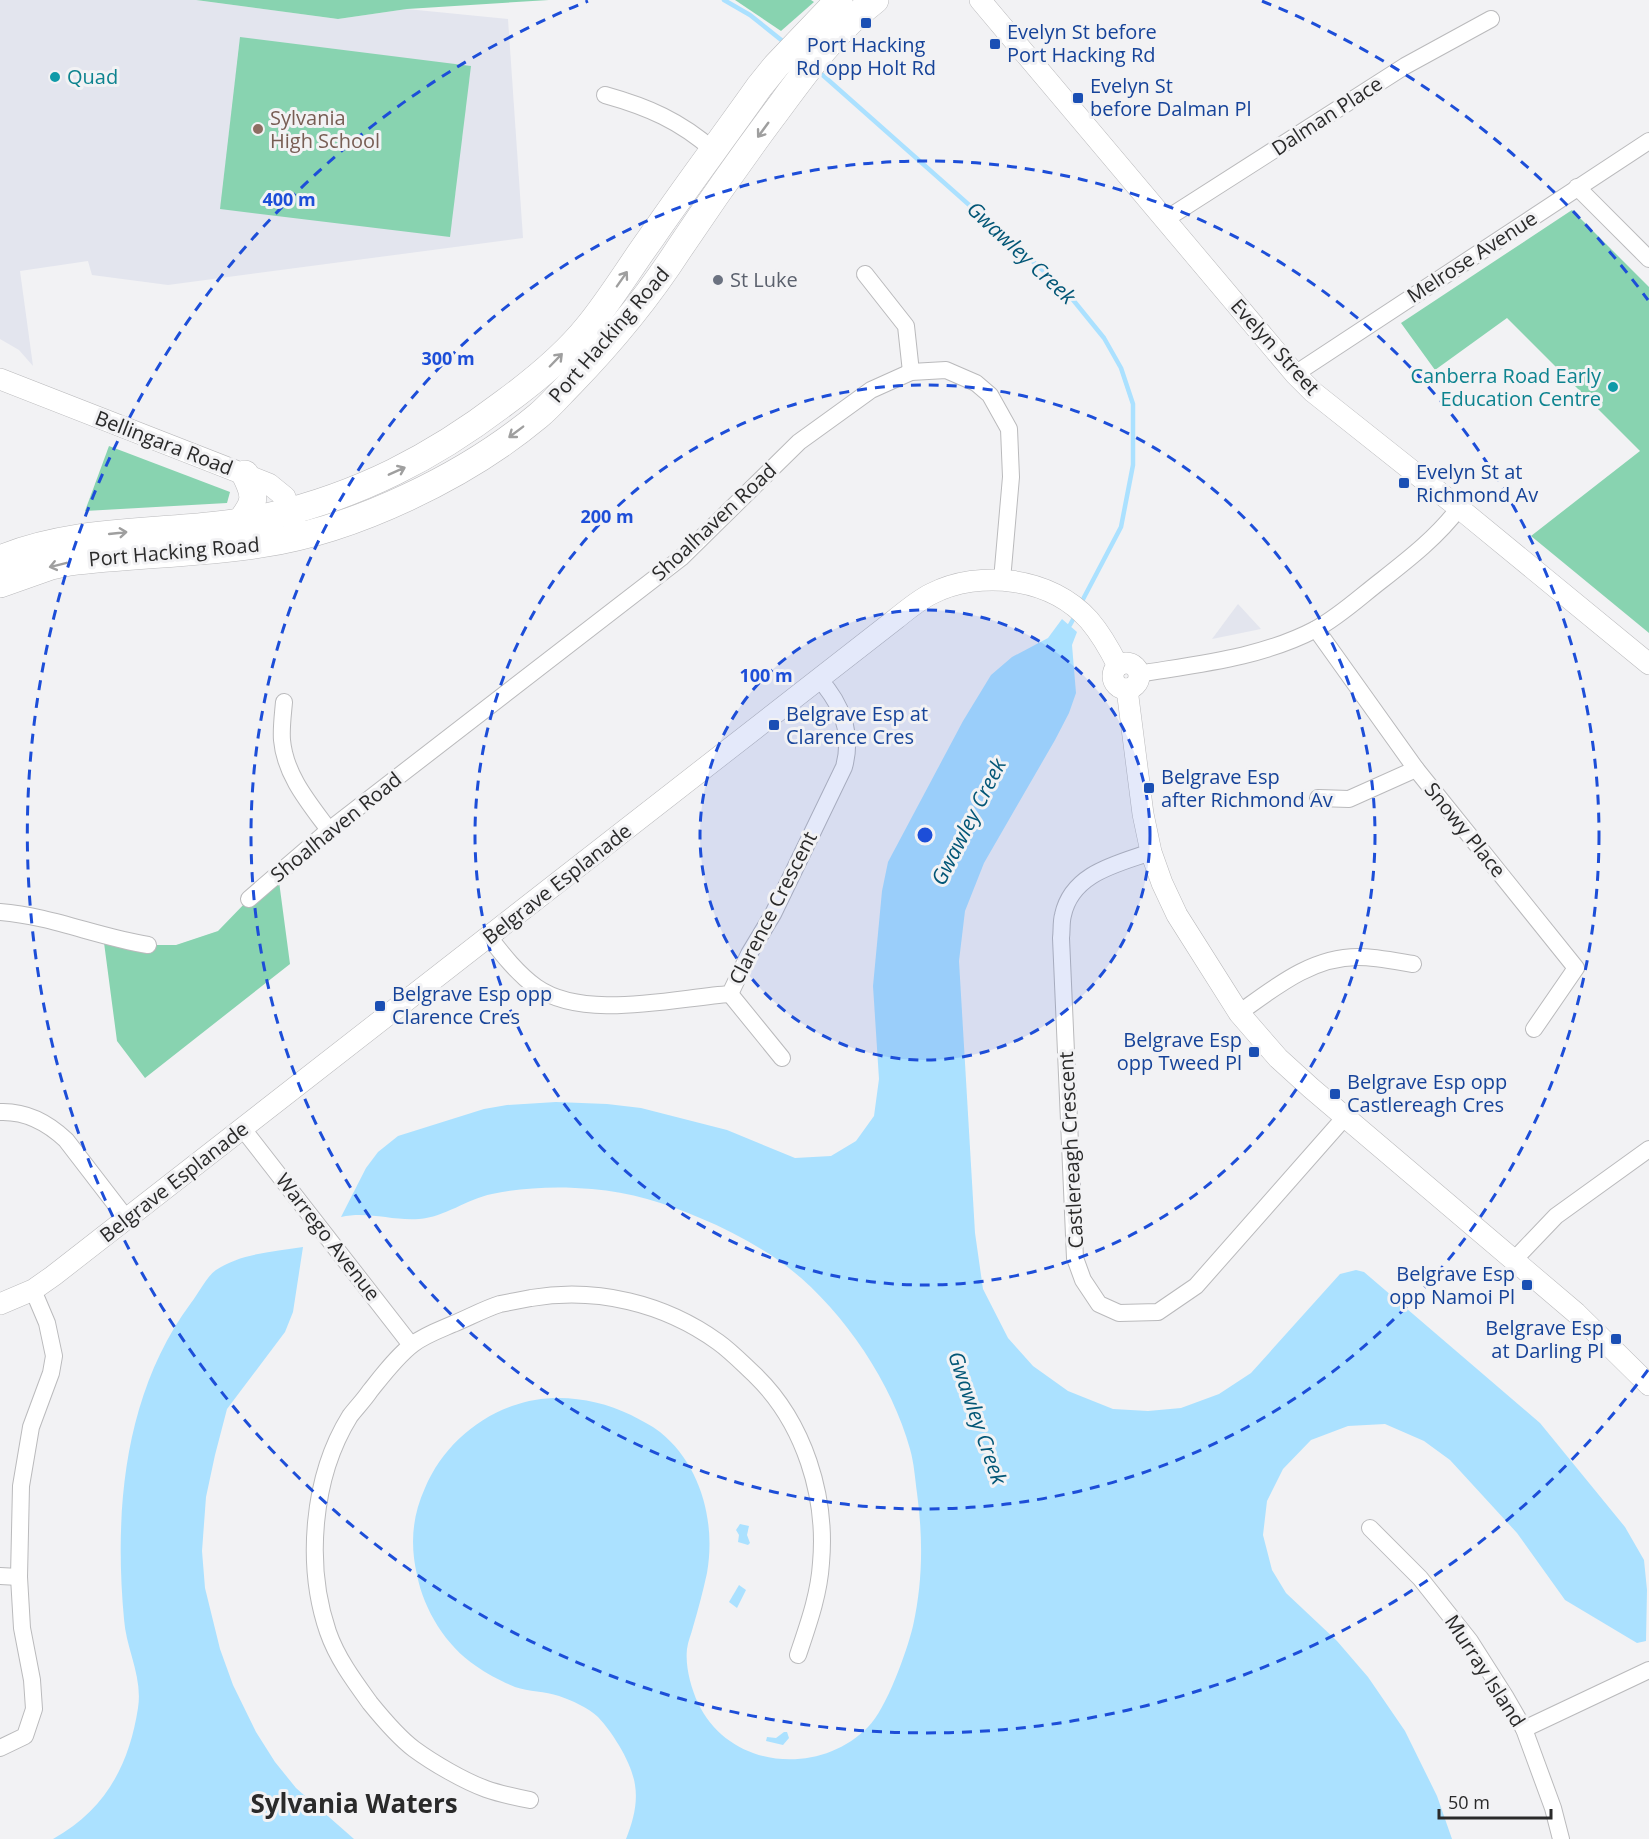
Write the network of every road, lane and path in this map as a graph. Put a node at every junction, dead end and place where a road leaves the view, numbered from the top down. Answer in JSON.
{"nodes":[{"id":1,"x":839,"y":0,"type":"edge"},
{"id":2,"x":875,"y":0,"type":"edge"},
{"id":3,"x":981,"y":0,"type":"edge"},
{"id":4,"x":1491,"y":19,"type":"dead end"},
{"id":5,"x":822,"y":33,"type":"junction"},
{"id":6,"x":605,"y":95,"type":"dead end"},
{"id":7,"x":1649,"y":141,"type":"edge"},
{"id":8,"x":713,"y":150,"type":"junction"},
{"id":9,"x":1577,"y":188,"type":"junction"},
{"id":10,"x":1166,"y":219,"type":"junction"},
{"id":11,"x":1649,"y":259,"type":"edge"},
{"id":12,"x":865,"y":274,"type":"dead end"},
{"id":13,"x":910,"y":372,"type":"junction"},
{"id":14,"x":1295,"y":374,"type":"junction"},
{"id":15,"x":0,"y":379,"type":"edge"},
{"id":16,"x":245,"y":474,"type":"junction"},
{"id":17,"x":1459,"y":508,"type":"junction"},
{"id":18,"x":291,"y":510,"type":"junction"},
{"id":19,"x":241,"y":521,"type":"junction"},
{"id":20,"x":298,"y":537,"type":"junction"},
{"id":21,"x":0,"y":559,"type":"edge"},
{"id":22,"x":1002,"y":580,"type":"junction"},
{"id":23,"x":0,"y":584,"type":"edge"},
{"id":24,"x":1316,"y":629,"type":"junction"},
{"id":25,"x":1649,"y":664,"type":"edge"},
{"id":26,"x":819,"y":678,"type":"junction"},
{"id":27,"x":1132,"y":682,"type":"junction"},
{"id":28,"x":284,"y":702,"type":"dead end"},
{"id":29,"x":1416,"y":769,"type":"junction"},
{"id":30,"x":1318,"y":798,"type":"dead end"},
{"id":31,"x":329,"y":830,"type":"junction"},
{"id":32,"x":1151,"y":852,"type":"junction"},
{"id":33,"x":249,"y":898,"type":"dead end"},
{"id":34,"x":0,"y":912,"type":"edge"},
{"id":35,"x":489,"y":937,"type":"junction"},
{"id":36,"x":148,"y":945,"type":"dead end"},
{"id":37,"x":1413,"y":964,"type":"dead end"},
{"id":38,"x":730,"y":994,"type":"junction"},
{"id":39,"x":1239,"y":1013,"type":"junction"},
{"id":40,"x":1534,"y":1029,"type":"dead end"},
{"id":41,"x":782,"y":1058,"type":"dead end"},
{"id":42,"x":0,"y":1112,"type":"edge"},
{"id":43,"x":1345,"y":1116,"type":"junction"},
{"id":44,"x":243,"y":1129,"type":"junction"},
{"id":45,"x":1649,"y":1149,"type":"edge"},
{"id":46,"x":126,"y":1218,"type":"junction"},
{"id":47,"x":1514,"y":1260,"type":"junction"},
{"id":48,"x":33,"y":1290,"type":"junction"},
{"id":49,"x":0,"y":1304,"type":"edge"},
{"id":50,"x":411,"y":1345,"type":"junction"},
{"id":51,"x":1646,"y":1374,"type":"edge"},
{"id":52,"x":1370,"y":1528,"type":"dead end"},
{"id":53,"x":0,"y":1576,"type":"edge"},
{"id":54,"x":19,"y":1577,"type":"junction"},
{"id":55,"x":798,"y":1655,"type":"dead end"},
{"id":56,"x":1649,"y":1670,"type":"edge"},
{"id":57,"x":1524,"y":1728,"type":"junction"},
{"id":58,"x":0,"y":1748,"type":"edge"},
{"id":59,"x":530,"y":1800,"type":"dead end"},
{"id":60,"x":1561,"y":1839,"type":"edge"}],
"edges":[{"from":1,"to":5,"type":"main road","name":"Port Hacking Road"},
{"from":2,"to":5,"type":"main road","name":"Port Hacking Road"},
{"from":3,"to":10,"type":"street","name":"Evelyn Street"},
{"from":4,"to":10,"type":"street","name":"Dalman Place"},
{"from":5,"to":8,"type":"main road","name":"Port Hacking Road"},
{"from":5,"to":20,"type":"main road","name":"Port Hacking Road","one_way":true},
{"from":6,"to":8,"type":"street"},
{"from":7,"to":9,"type":"street","name":"Melrose Avenue"},
{"from":18,"to":8,"type":"main road","name":"Port Hacking Road","one_way":true},
{"from":9,"to":11,"type":"street"},
{"from":9,"to":14,"type":"street","name":"Melrose Avenue"},
{"from":10,"to":14,"type":"street","name":"Evelyn Street"},
{"from":12,"to":13,"type":"street"},
{"from":13,"to":22,"type":"street","name":"Shoalhaven Road"},
{"from":13,"to":31,"type":"street","name":"Shoalhaven Road"},
{"from":14,"to":17,"type":"street","name":"Evelyn Street"},
{"from":15,"to":16,"type":"street","name":"Bellingara Road"},
{"from":16,"to":18,"type":"street","name":"Bellingara Road"},
{"from":16,"to":19,"type":"main road"},
{"from":17,"to":24,"type":"street"},
{"from":17,"to":25,"type":"street","name":"Evelyn Street"},
{"from":18,"to":19,"type":"main road","name":"Port Hacking Road"},
{"from":18,"to":20,"type":"street","name":"Bellingara Road"},
{"from":21,"to":19,"type":"main road","name":"Port Hacking Road","one_way":true},
{"from":20,"to":23,"type":"main road","name":"Port Hacking Road","one_way":true},
{"from":22,"to":26,"type":"street","name":"Belgrave Esplanade"},
{"from":22,"to":27,"type":"street","name":"Belgrave Esplanade"},
{"from":24,"to":27,"type":"street"},
{"from":24,"to":29,"type":"street","name":"Snowy Place"},
{"from":26,"to":35,"type":"street","name":"Belgrave Esplanade"},
{"from":26,"to":38,"type":"street","name":"Clarence Crescent"},
{"from":27,"to":32,"type":"street"},
{"from":28,"to":31,"type":"street"},
{"from":29,"to":30,"type":"street"},
{"from":29,"to":40,"type":"street","name":"Snowy Place"},
{"from":31,"to":33,"type":"street","name":"Shoalhaven Road"},
{"from":32,"to":39,"type":"street"},
{"from":32,"to":43,"type":"street","name":"Castlereagh Crescent"},
{"from":34,"to":36,"type":"street"},
{"from":35,"to":38,"type":"street","name":"Clarence Crescent"},
{"from":35,"to":44,"type":"street","name":"Belgrave Esplanade"},
{"from":37,"to":39,"type":"street"},
{"from":38,"to":41,"type":"street"},
{"from":39,"to":43,"type":"street"},
{"from":42,"to":46,"type":"street"},
{"from":43,"to":47,"type":"street"},
{"from":44,"to":46,"type":"street","name":"Belgrave Esplanade"},
{"from":44,"to":50,"type":"street","name":"Warrego Avenue"},
{"from":45,"to":47,"type":"street"},
{"from":46,"to":48,"type":"street","name":"Belgrave Esplanade"},
{"from":47,"to":51,"type":"street"},
{"from":48,"to":49,"type":"street","name":"Belgrave Esplanade"},
{"from":48,"to":54,"type":"street"},
{"from":50,"to":55,"type":"street"},
{"from":50,"to":59,"type":"street"},
{"from":52,"to":57,"type":"street","name":"Murray Island"},
{"from":53,"to":54,"type":"street"},
{"from":54,"to":58,"type":"street"},
{"from":56,"to":57,"type":"street"},
{"from":57,"to":60,"type":"street","name":"Murray Island"}]}
